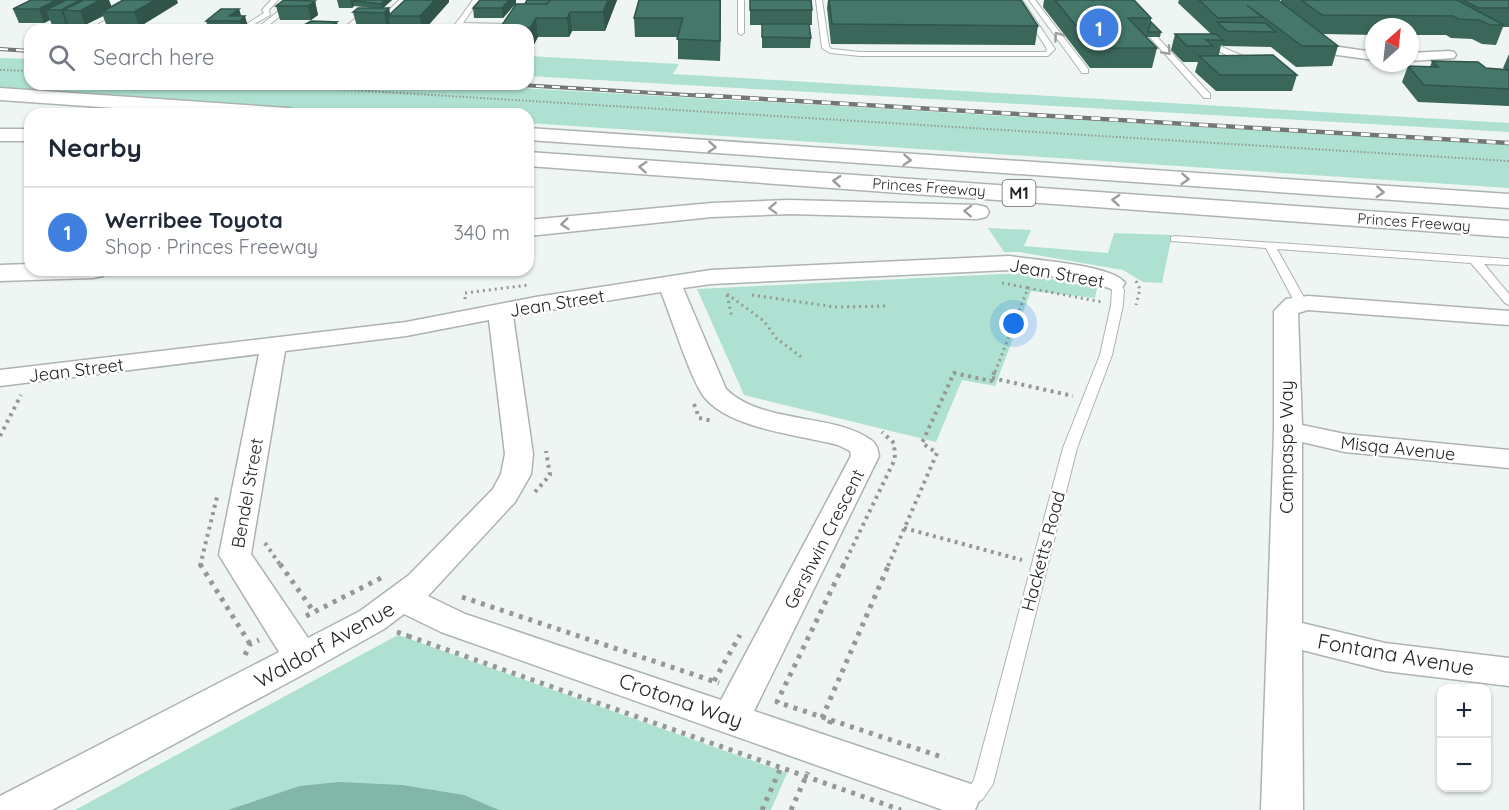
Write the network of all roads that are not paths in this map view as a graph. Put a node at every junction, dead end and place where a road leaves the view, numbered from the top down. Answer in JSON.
{"nodes":[{"id":1,"x":145,"y":0,"type":"edge"},
{"id":2,"x":275,"y":0,"type":"edge"},
{"id":3,"x":297,"y":0,"type":"edge"},
{"id":4,"x":376,"y":0,"type":"edge"},
{"id":5,"x":403,"y":0,"type":"edge"},
{"id":6,"x":476,"y":0,"type":"edge"},
{"id":7,"x":741,"y":0,"type":"edge"},
{"id":8,"x":819,"y":0,"type":"edge"},
{"id":9,"x":1019,"y":0,"type":"edge"},
{"id":10,"x":1032,"y":0,"type":"edge"},
{"id":11,"x":1120,"y":0,"type":"edge"},
{"id":12,"x":1259,"y":0,"type":"edge"},
{"id":13,"x":302,"y":8,"type":"edge"},
{"id":14,"x":285,"y":9,"type":"junction"},
{"id":15,"x":368,"y":12,"type":"junction"},
{"id":16,"x":102,"y":24,"type":"edge"},
{"id":17,"x":251,"y":24,"type":"edge"},
{"id":18,"x":265,"y":24,"type":"edge"},
{"id":19,"x":352,"y":24,"type":"edge"},
{"id":20,"x":458,"y":24,"type":"edge"},
{"id":21,"x":741,"y":33,"type":"dead end"},
{"id":22,"x":1200,"y":40,"type":"edge"},
{"id":23,"x":1365,"y":55,"type":"edge"},
{"id":24,"x":1449,"y":55,"type":"dead end"},
{"id":25,"x":1419,"y":57,"type":"edge"},
{"id":26,"x":1260,"y":66,"type":"edge"},
{"id":27,"x":1084,"y":71,"type":"dead end"},
{"id":28,"x":0,"y":95,"type":"edge"},
{"id":29,"x":1207,"y":96,"type":"dead end"},
{"id":30,"x":196,"y":108,"type":"edge"},
{"id":31,"x":0,"y":109,"type":"edge"},
{"id":32,"x":24,"y":110,"type":"edge"},
{"id":33,"x":534,"y":134,"type":"edge"},
{"id":34,"x":0,"y":135,"type":"edge"},
{"id":35,"x":24,"y":135,"type":"edge"},
{"id":36,"x":534,"y":159,"type":"edge"},
{"id":37,"x":1509,"y":201,"type":"edge"},
{"id":38,"x":534,"y":227,"type":"edge"},
{"id":39,"x":1509,"y":230,"type":"edge"},
{"id":40,"x":1175,"y":239,"type":"dead end"},
{"id":41,"x":1269,"y":245,"type":"junction"},
{"id":42,"x":1476,"y":260,"type":"junction"},
{"id":43,"x":1509,"y":262,"type":"edge"},
{"id":44,"x":24,"y":272,"type":"edge"},
{"id":45,"x":0,"y":273,"type":"edge"},
{"id":46,"x":669,"y":283,"type":"junction"},
{"id":47,"x":1116,"y":294,"type":"joint"},
{"id":48,"x":1509,"y":301,"type":"edge"},
{"id":49,"x":1301,"y":303,"type":"junction"},
{"id":50,"x":500,"y":311,"type":"junction"},
{"id":51,"x":1509,"y":318,"type":"edge"},
{"id":52,"x":273,"y":346,"type":"junction"},
{"id":53,"x":6,"y":385,"type":"edge"},
{"id":54,"x":1287,"y":431,"type":"junction"},
{"id":55,"x":1509,"y":459,"type":"edge"},
{"id":56,"x":412,"y":591,"type":"junction"},
{"id":57,"x":1283,"y":632,"type":"junction"},
{"id":58,"x":302,"y":658,"type":"junction"},
{"id":59,"x":1509,"y":672,"type":"edge"},
{"id":60,"x":738,"y":705,"type":"junction"},
{"id":61,"x":960,"y":804,"type":"edge"},
{"id":62,"x":13,"y":810,"type":"edge"},
{"id":63,"x":1282,"y":810,"type":"edge"}],
"edges":[{"from":1,"to":16,"type":"lane"},
{"from":2,"to":17,"type":"lane"},
{"from":3,"to":14,"type":"lane"},
{"from":4,"to":15,"type":"lane"},
{"from":5,"to":15,"type":"lane"},
{"from":6,"to":20,"type":"lane"},
{"from":7,"to":21,"type":"lane"},
{"from":8,"to":9,"type":"lane"},
{"from":27,"to":10,"type":"lane","one_way":true},
{"from":11,"to":29,"type":"lane","one_way":true},
{"from":12,"to":23,"type":"street"},
{"from":13,"to":14,"type":"lane"},
{"from":14,"to":18,"type":"lane"},
{"from":15,"to":19,"type":"lane"},
{"from":22,"to":26,"type":"lane"},
{"from":24,"to":25,"type":"street"},
{"from":28,"to":30,"type":"highway"},
{"from":31,"to":32,"type":"highway"},
{"from":33,"to":37,"type":"highway","name":"Princes Freeway","number":"M1","one_way":true},
{"from":34,"to":35,"type":"highway"},
{"from":39,"to":36,"type":"highway","name":"Princes Freeway","number":"M1","one_way":true},
{"from":39,"to":38,"type":"highway","one_way":true},
{"from":40,"to":41,"type":"lane"},
{"from":41,"to":42,"type":"lane"},
{"from":41,"to":49,"type":"lane"},
{"from":42,"to":43,"type":"lane"},
{"from":42,"to":48,"type":"lane"},
{"from":44,"to":45,"type":"highway"},
{"from":46,"to":47,"type":"street","name":"Jean Street"},
{"from":46,"to":50,"type":"street","name":"Jean Street"},
{"from":46,"to":60,"type":"street","name":"Gershwin Crescent"},
{"from":47,"to":61,"type":"lane","name":"Hacketts Road"},
{"from":49,"to":51,"type":"street"},
{"from":49,"to":54,"type":"street","name":"Campaspe Way"},
{"from":50,"to":52,"type":"street","name":"Jean Street"},
{"from":50,"to":56,"type":"street","name":"Waldorf Avenue"},
{"from":52,"to":53,"type":"street","name":"Jean Street"},
{"from":52,"to":58,"type":"street","name":"Bendel Street"},
{"from":54,"to":55,"type":"street","name":"Misqa Avenue"},
{"from":54,"to":57,"type":"street","name":"Campaspe Way"},
{"from":56,"to":58,"type":"street","name":"Waldorf Avenue"},
{"from":56,"to":60,"type":"street","name":"Crotona Way"},
{"from":57,"to":59,"type":"street","name":"Fontana Avenue"},
{"from":57,"to":63,"type":"street","name":"Campaspe Way"},
{"from":58,"to":62,"type":"street","name":"Waldorf Avenue"},
{"from":60,"to":61,"type":"street","name":"Crotona Way"}]}
